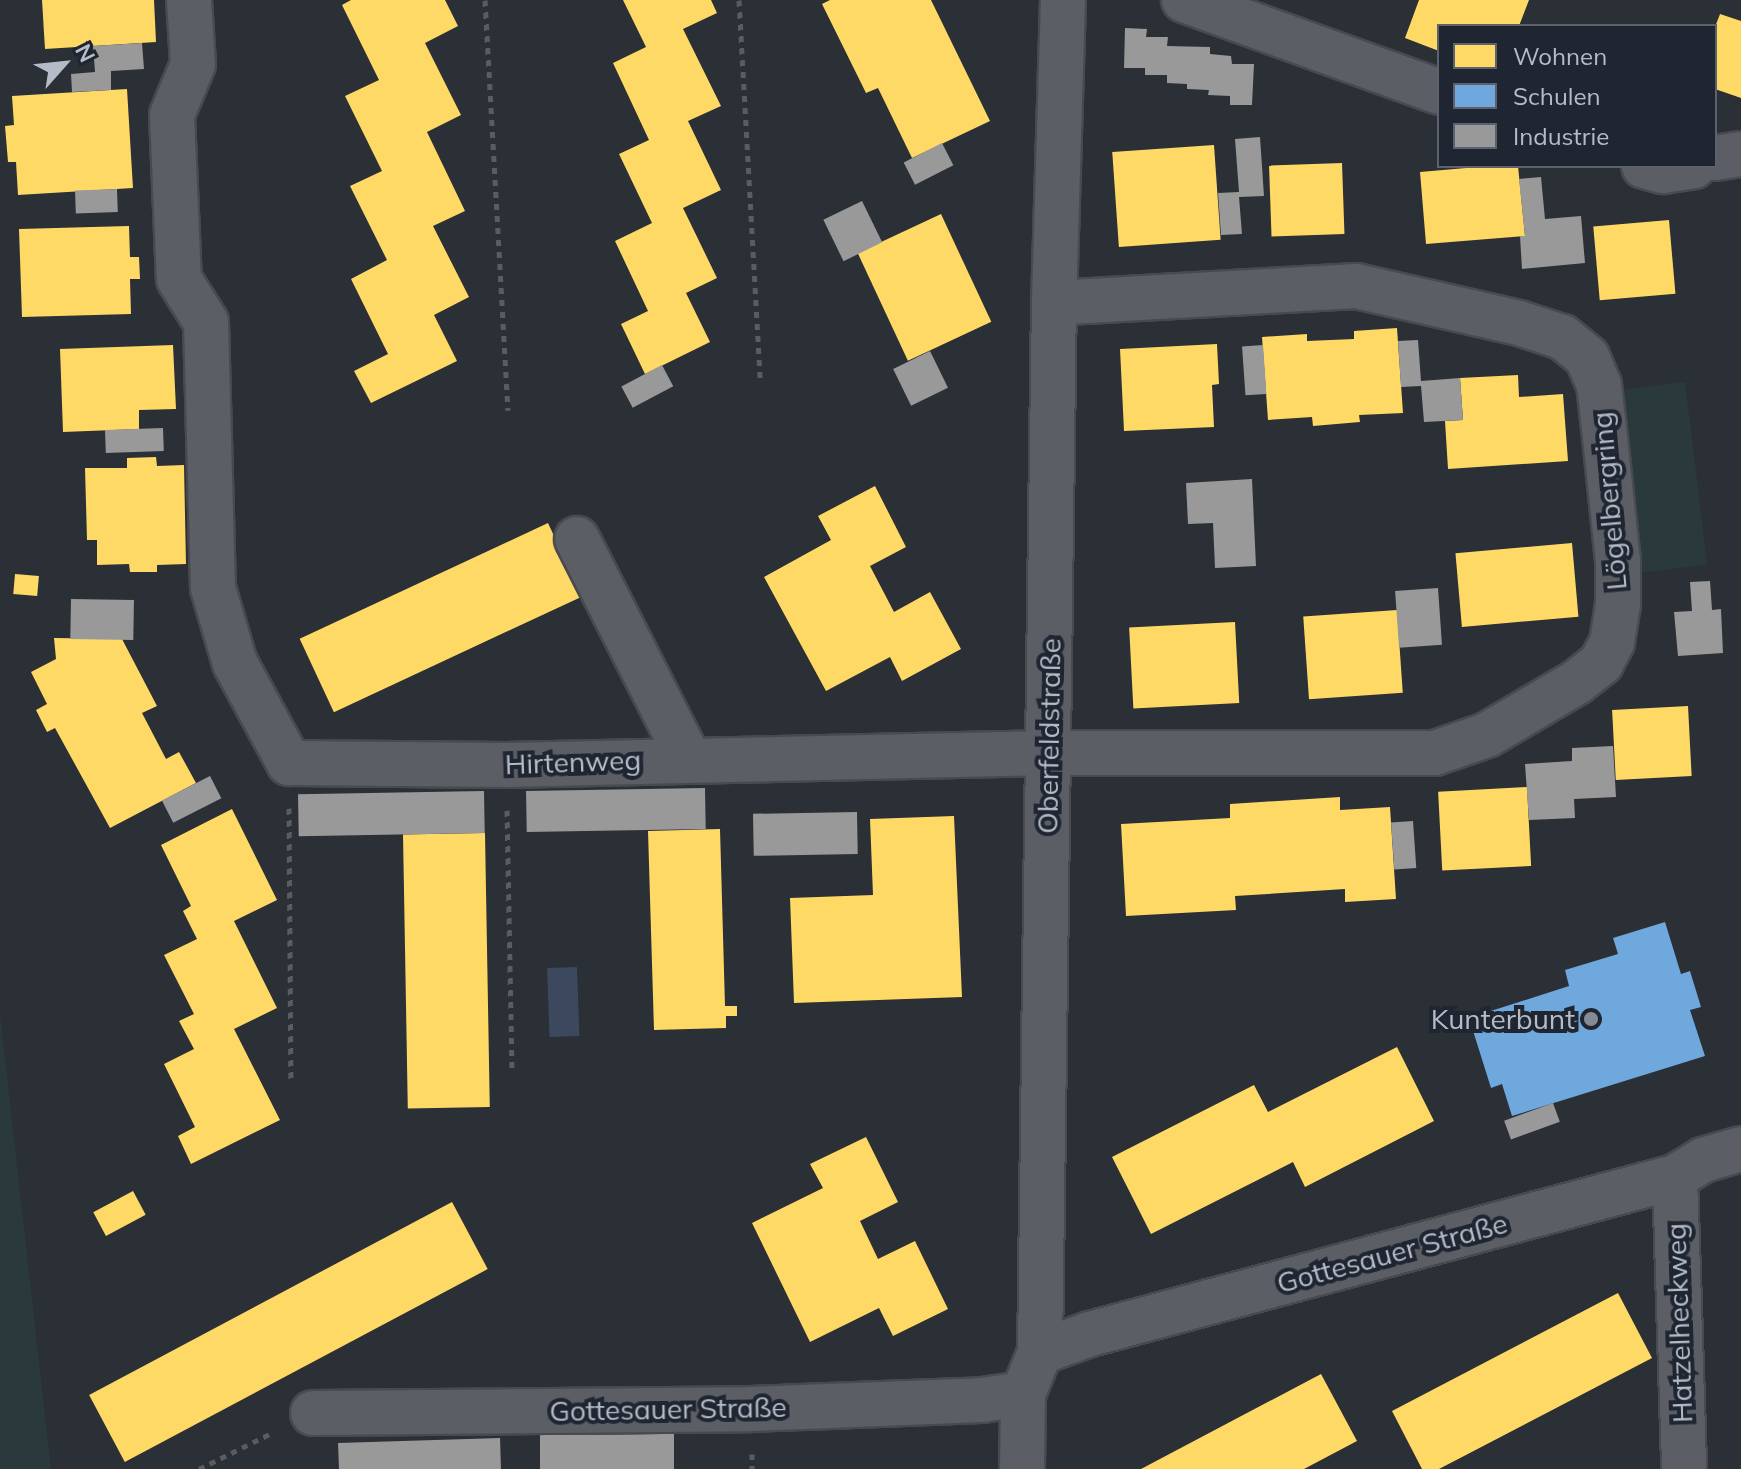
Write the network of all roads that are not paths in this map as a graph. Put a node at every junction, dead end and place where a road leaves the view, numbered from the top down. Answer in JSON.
{"nodes":[{"id":1,"x":189,"y":0,"type":"edge"},
{"id":2,"x":1063,"y":0,"type":"edge"},
{"id":3,"x":1184,"y":0,"type":"edge"},
{"id":4,"x":1437,"y":91,"type":"edge"},
{"id":5,"x":1741,"y":154,"type":"edge"},
{"id":6,"x":1717,"y":158,"type":"edge"},
{"id":7,"x":1652,"y":168,"type":"edge"},
{"id":8,"x":1682,"y":168,"type":"edge"},
{"id":9,"x":1054,"y":303,"type":"junction"},
{"id":10,"x":577,"y":539,"type":"dead end"},
{"id":11,"x":1050,"y":753,"type":"junction"},
{"id":12,"x":688,"y":758,"type":"junction"},
{"id":13,"x":1741,"y":1149,"type":"edge"},
{"id":14,"x":1675,"y":1177,"type":"junction"},
{"id":15,"x":1040,"y":1352,"type":"junction"},
{"id":16,"x":1023,"y":1394,"type":"junction"},
{"id":17,"x":313,"y":1413,"type":"road end"},
{"id":18,"x":1022,"y":1469,"type":"edge"},
{"id":19,"x":1684,"y":1469,"type":"edge"}],
"edges":[{"from":1,"to":12,"type":"street","name":"Hirtenweg"},
{"from":2,"to":9,"type":"street","name":"Oberfeldstraße"},
{"from":3,"to":4,"type":"street"},
{"from":5,"to":6,"type":"street"},
{"from":7,"to":8,"type":"street"},
{"from":9,"to":11,"type":"street","name":"Oberfeldstraße"},
{"from":9,"to":11,"type":"street","name":"Lögelbergring"},
{"from":10,"to":12,"type":"street"},
{"from":11,"to":12,"type":"street","name":"Hirtenweg"},
{"from":11,"to":15,"type":"street","name":"Oberfeldstraße"},
{"from":13,"to":14,"type":"street","name":"Gottesauer Straße"},
{"from":14,"to":15,"type":"street","name":"Gottesauer Straße"},
{"from":14,"to":19,"type":"street","name":"Hatzelheckweg"},
{"from":15,"to":16,"type":"street","name":"Oberfeldstraße"},
{"from":16,"to":17,"type":"street","name":"Gottesauer Straße"},
{"from":16,"to":18,"type":"street","name":"Oberfeldstraße"}]}
